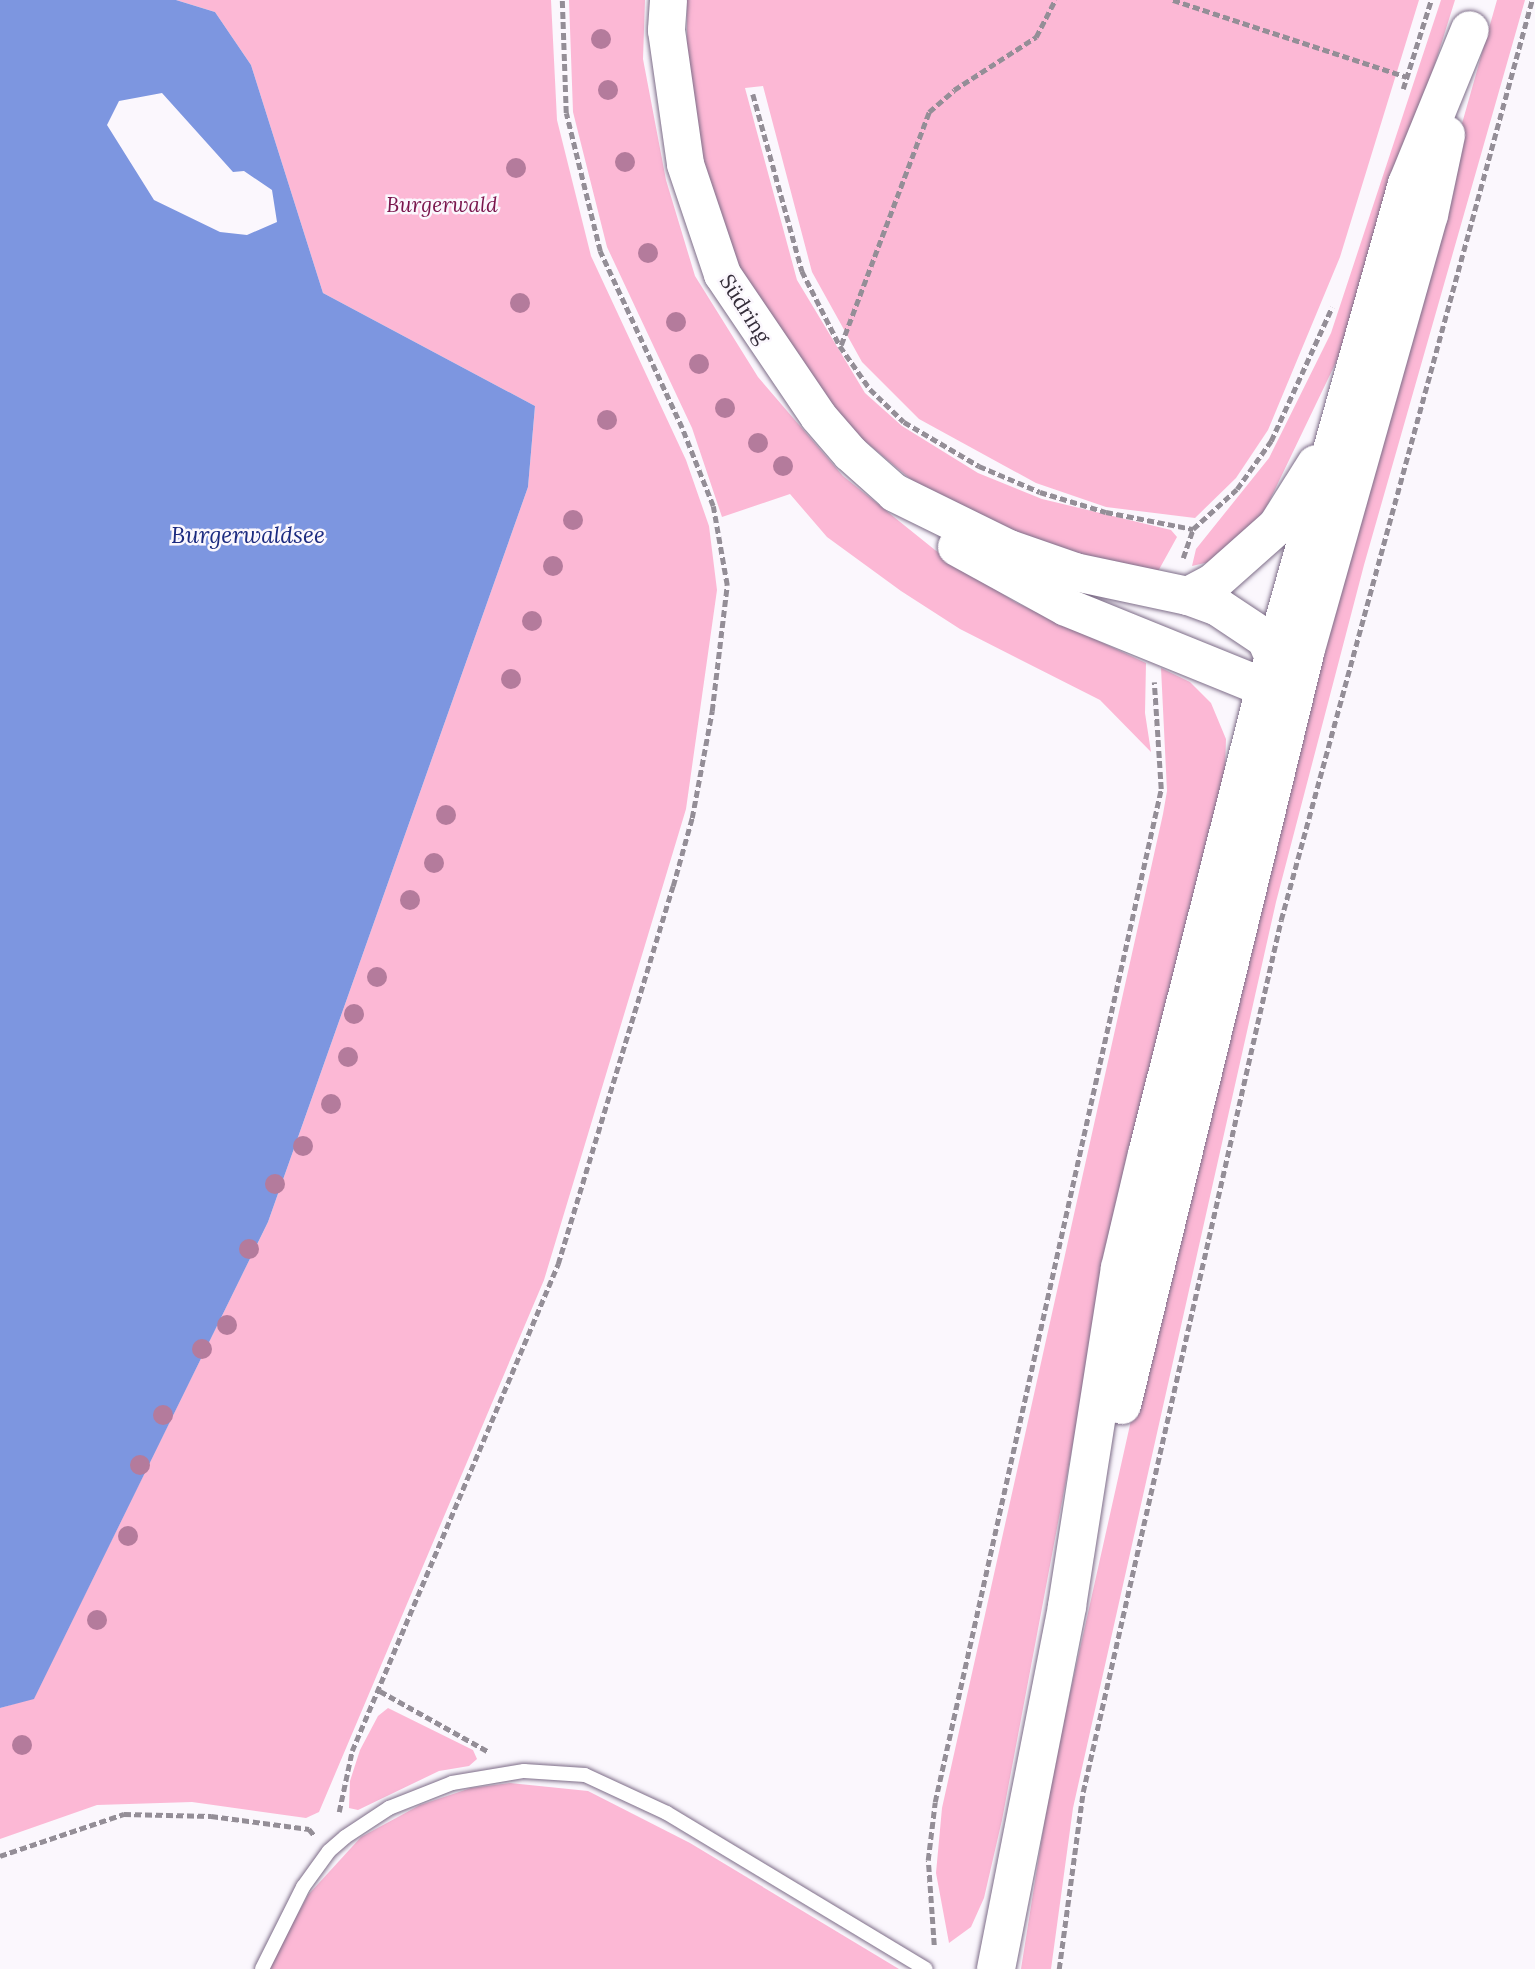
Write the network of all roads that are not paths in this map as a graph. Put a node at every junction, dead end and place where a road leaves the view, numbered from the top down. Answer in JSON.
{"nodes":[{"id":1,"x":668,"y":0,"type":"edge"},
{"id":2,"x":1474,"y":15,"type":"edge"},
{"id":3,"x":1342,"y":416,"type":"junction"},
{"id":4,"x":895,"y":493,"type":"junction"},
{"id":5,"x":1182,"y":594,"type":"junction"},
{"id":6,"x":1282,"y":668,"type":"junction"},
{"id":7,"x":1067,"y":1606,"type":"junction"},
{"id":8,"x":929,"y":1962,"type":"edge"},
{"id":9,"x":262,"y":1969,"type":"edge"},
{"id":10,"x":996,"y":1969,"type":"edge"}],
"edges":[{"from":1,"to":4,"type":"street","name":"Südring"},
{"from":2,"to":3,"type":"main road"},
{"from":2,"to":6,"type":"main road"},
{"from":3,"to":5,"type":"main road"},
{"from":3,"to":6,"type":"main road"},
{"from":4,"to":5,"type":"main road"},
{"from":4,"to":6,"type":"main road"},
{"from":5,"to":6,"type":"main road"},
{"from":6,"to":7,"type":"main road"},
{"from":6,"to":7,"type":"main road"},
{"from":7,"to":10,"type":"main road"},
{"from":8,"to":9,"type":"lane"}]}
